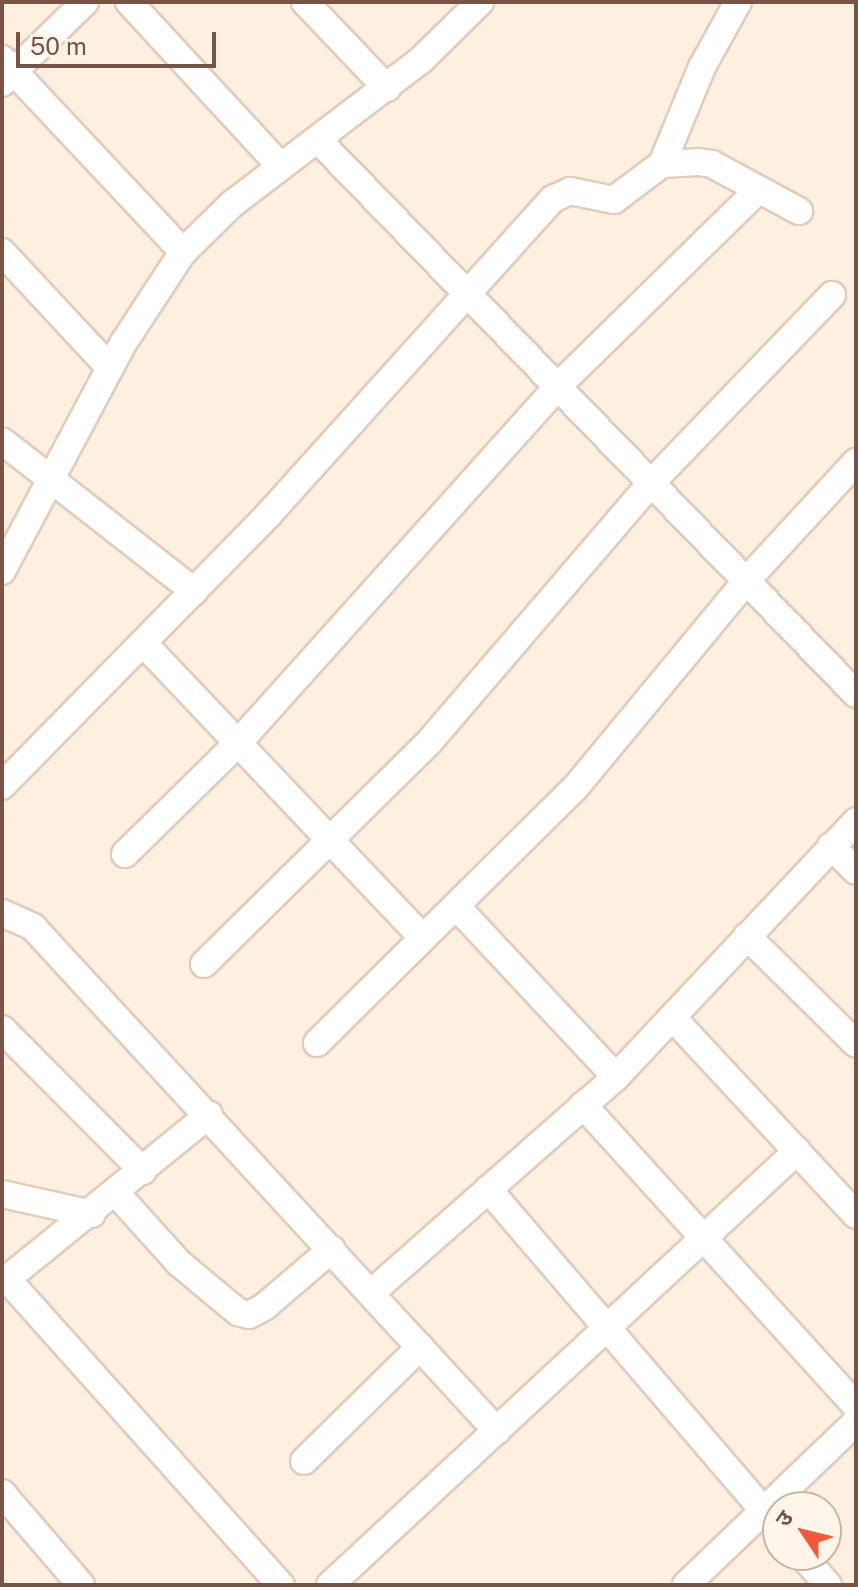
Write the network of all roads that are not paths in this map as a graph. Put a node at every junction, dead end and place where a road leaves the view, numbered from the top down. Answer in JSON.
{"nodes":[{"id":1,"x":85,"y":2,"type":"edge"},
{"id":2,"x":129,"y":2,"type":"edge"},
{"id":3,"x":305,"y":2,"type":"edge"},
{"id":4,"x":480,"y":2,"type":"edge"},
{"id":5,"x":738,"y":2,"type":"edge"},
{"id":6,"x":6,"y":71,"type":"edge"},
{"id":7,"x":387,"y":88,"type":"junction"},
{"id":8,"x":318,"y":140,"type":"junction"},
{"id":9,"x":662,"y":164,"type":"junction"},
{"id":10,"x":281,"y":167,"type":"junction"},
{"id":11,"x":757,"y":191,"type":"junction"},
{"id":12,"x":799,"y":211,"type":"dead end"},
{"id":13,"x":2,"y":252,"type":"edge"},
{"id":14,"x":183,"y":252,"type":"junction"},
{"id":15,"x":467,"y":294,"type":"junction"},
{"id":16,"x":832,"y":295,"type":"dead end"},
{"id":17,"x":110,"y":368,"type":"junction"},
{"id":18,"x":557,"y":387,"type":"junction"},
{"id":19,"x":2,"y":441,"type":"edge"},
{"id":20,"x":855,"y":465,"type":"edge"},
{"id":21,"x":53,"y":479,"type":"junction"},
{"id":22,"x":651,"y":483,"type":"junction"},
{"id":23,"x":2,"y":571,"type":"edge"},
{"id":24,"x":746,"y":581,"type":"junction"},
{"id":25,"x":194,"y":591,"type":"junction"},
{"id":26,"x":144,"y":644,"type":"junction"},
{"id":27,"x":856,"y":694,"type":"edge"},
{"id":28,"x":238,"y":743,"type":"junction"},
{"id":29,"x":2,"y":786,"type":"edge"},
{"id":30,"x":856,"y":821,"type":"edge"},
{"id":31,"x":331,"y":841,"type":"junction"},
{"id":32,"x":831,"y":846,"type":"junction"},
{"id":33,"x":125,"y":854,"type":"dead end"},
{"id":34,"x":856,"y":871,"type":"edge"},
{"id":35,"x":456,"y":906,"type":"junction"},
{"id":36,"x":2,"y":913,"type":"edge"},
{"id":37,"x":747,"y":936,"type":"junction"},
{"id":38,"x":423,"y":938,"type":"junction"},
{"id":39,"x":204,"y":964,"type":"dead end"},
{"id":40,"x":672,"y":1017,"type":"junction"},
{"id":41,"x":2,"y":1029,"type":"edge"},
{"id":42,"x":317,"y":1043,"type":"dead end"},
{"id":43,"x":856,"y":1044,"type":"edge"},
{"id":44,"x":616,"y":1077,"type":"junction"},
{"id":45,"x":583,"y":1105,"type":"junction"},
{"id":46,"x":209,"y":1115,"type":"junction"},
{"id":47,"x":797,"y":1151,"type":"junction"},
{"id":48,"x":143,"y":1171,"type":"junction"},
{"id":49,"x":488,"y":1189,"type":"junction"},
{"id":50,"x":116,"y":1193,"type":"junction"},
{"id":51,"x":2,"y":1194,"type":"edge"},
{"id":52,"x":92,"y":1214,"type":"junction"},
{"id":53,"x":856,"y":1215,"type":"edge"},
{"id":54,"x":705,"y":1240,"type":"junction"},
{"id":55,"x":332,"y":1249,"type":"junction"},
{"id":56,"x":5,"y":1281,"type":"edge"},
{"id":57,"x":371,"y":1293,"type":"junction"},
{"id":58,"x":610,"y":1331,"type":"junction"},
{"id":59,"x":420,"y":1347,"type":"junction"},
{"id":60,"x":856,"y":1406,"type":"edge"},
{"id":61,"x":856,"y":1422,"type":"edge"},
{"id":62,"x":497,"y":1431,"type":"junction"},
{"id":63,"x":304,"y":1461,"type":"dead end"},
{"id":64,"x":794,"y":1491,"type":"edge"},
{"id":65,"x":2,"y":1493,"type":"edge"},
{"id":66,"x":762,"y":1509,"type":"edge"},
{"id":67,"x":762,"y":1524,"type":"edge"},
{"id":68,"x":81,"y":1585,"type":"edge"},
{"id":69,"x":281,"y":1585,"type":"edge"},
{"id":70,"x":330,"y":1585,"type":"edge"},
{"id":71,"x":686,"y":1585,"type":"edge"}],
"edges":[{"from":1,"to":6,"type":"street"},
{"from":2,"to":10,"type":"street"},
{"from":3,"to":7,"type":"street"},
{"from":4,"to":7,"type":"street"},
{"from":5,"to":9,"type":"street"},
{"from":6,"to":14,"type":"street"},
{"from":7,"to":8,"type":"street"},
{"from":8,"to":10,"type":"street"},
{"from":8,"to":15,"type":"street"},
{"from":9,"to":11,"type":"street"},
{"from":9,"to":15,"type":"street"},
{"from":10,"to":14,"type":"street"},
{"from":11,"to":12,"type":"street"},
{"from":11,"to":18,"type":"street"},
{"from":13,"to":17,"type":"street"},
{"from":14,"to":17,"type":"street"},
{"from":15,"to":18,"type":"street"},
{"from":15,"to":25,"type":"street"},
{"from":16,"to":22,"type":"street"},
{"from":17,"to":21,"type":"street"},
{"from":18,"to":22,"type":"street"},
{"from":18,"to":28,"type":"street"},
{"from":19,"to":21,"type":"street"},
{"from":20,"to":24,"type":"street"},
{"from":21,"to":23,"type":"street"},
{"from":21,"to":25,"type":"street"},
{"from":22,"to":24,"type":"street"},
{"from":22,"to":31,"type":"street"},
{"from":24,"to":27,"type":"street"},
{"from":24,"to":35,"type":"street"},
{"from":25,"to":26,"type":"street"},
{"from":26,"to":28,"type":"street"},
{"from":26,"to":29,"type":"street"},
{"from":28,"to":31,"type":"street"},
{"from":28,"to":33,"type":"street"},
{"from":30,"to":32,"type":"street"},
{"from":31,"to":38,"type":"street"},
{"from":31,"to":39,"type":"street"},
{"from":32,"to":34,"type":"street"},
{"from":32,"to":37,"type":"street"},
{"from":35,"to":38,"type":"street"},
{"from":35,"to":44,"type":"street"},
{"from":36,"to":46,"type":"street"},
{"from":37,"to":40,"type":"street"},
{"from":37,"to":43,"type":"street"},
{"from":38,"to":42,"type":"street"},
{"from":40,"to":44,"type":"street"},
{"from":40,"to":47,"type":"street"},
{"from":41,"to":48,"type":"street"},
{"from":44,"to":45,"type":"street"},
{"from":45,"to":49,"type":"street"},
{"from":45,"to":54,"type":"street"},
{"from":46,"to":48,"type":"street"},
{"from":46,"to":55,"type":"street"},
{"from":47,"to":53,"type":"street"},
{"from":47,"to":54,"type":"street"},
{"from":48,"to":50,"type":"street"},
{"from":49,"to":57,"type":"street"},
{"from":49,"to":58,"type":"street"},
{"from":50,"to":52,"type":"street"},
{"from":50,"to":55,"type":"street"},
{"from":51,"to":52,"type":"street"},
{"from":52,"to":56,"type":"street"},
{"from":54,"to":58,"type":"street"},
{"from":54,"to":60,"type":"street"},
{"from":55,"to":57,"type":"street"},
{"from":56,"to":69,"type":"street"},
{"from":57,"to":59,"type":"street"},
{"from":58,"to":62,"type":"street"},
{"from":58,"to":66,"type":"street"},
{"from":59,"to":62,"type":"street"},
{"from":59,"to":63,"type":"street"},
{"from":61,"to":64,"type":"street"},
{"from":62,"to":70,"type":"street"},
{"from":65,"to":68,"type":"street"},
{"from":67,"to":71,"type":"street"}]}
